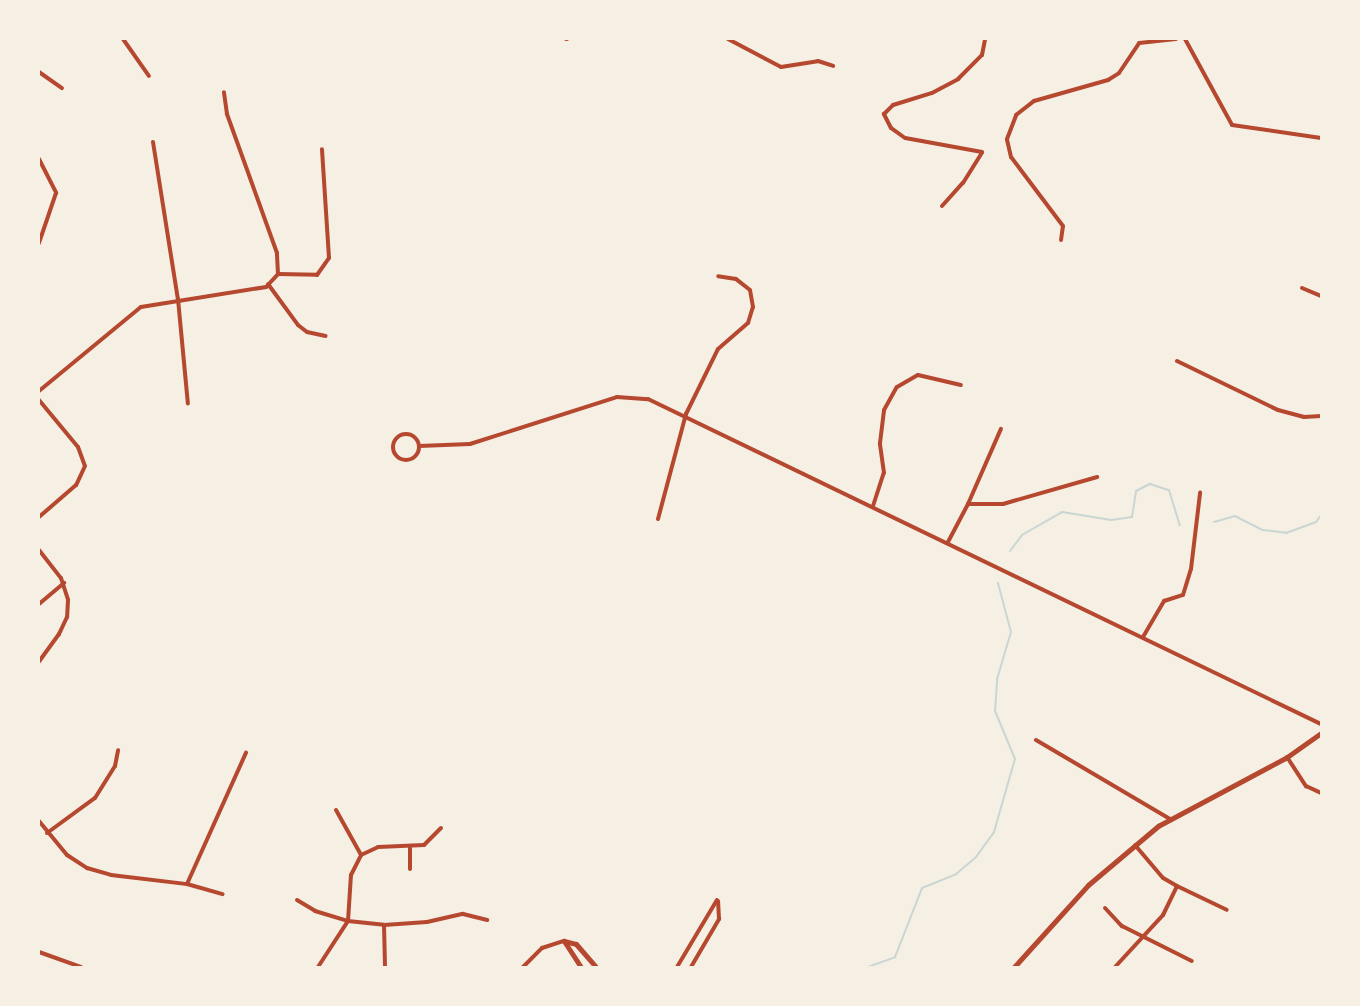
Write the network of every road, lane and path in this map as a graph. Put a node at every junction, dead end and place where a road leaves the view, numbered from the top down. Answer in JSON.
{"nodes":[{"id":1,"x":123,"y":39,"type":"edge"},
{"id":2,"x":728,"y":39,"type":"edge"},
{"id":3,"x":985,"y":39,"type":"edge"},
{"id":4,"x":1176,"y":39,"type":"edge"},
{"id":5,"x":1185,"y":39,"type":"edge"},
{"id":6,"x":833,"y":66,"type":"dead end"},
{"id":7,"x":39,"y":72,"type":"edge"},
{"id":8,"x":150,"y":76,"type":"dead end"},
{"id":9,"x":62,"y":88,"type":"dead end"},
{"id":10,"x":224,"y":92,"type":"dead end"},
{"id":11,"x":1321,"y":138,"type":"edge"},
{"id":12,"x":153,"y":142,"type":"dead end"},
{"id":13,"x":322,"y":149,"type":"dead end"},
{"id":14,"x":39,"y":159,"type":"edge"},
{"id":15,"x":942,"y":206,"type":"dead end"},
{"id":16,"x":1061,"y":240,"type":"dead end"},
{"id":17,"x":39,"y":243,"type":"edge"},
{"id":18,"x":278,"y":274,"type":"junction"},
{"id":19,"x":718,"y":276,"type":"dead end"},
{"id":20,"x":268,"y":284,"type":"junction"},
{"id":21,"x":1302,"y":288,"type":"dead end"},
{"id":22,"x":1321,"y":296,"type":"edge"},
{"id":23,"x":178,"y":299,"type":"junction"},
{"id":24,"x":326,"y":336,"type":"dead end"},
{"id":25,"x":1176,"y":361,"type":"dead end"},
{"id":26,"x":961,"y":385,"type":"dead end"},
{"id":27,"x":39,"y":391,"type":"edge"},
{"id":28,"x":39,"y":400,"type":"edge"},
{"id":29,"x":188,"y":404,"type":"dead end"},
{"id":30,"x":686,"y":414,"type":"junction"},
{"id":31,"x":1321,"y":416,"type":"edge"},
{"id":32,"x":1001,"y":429,"type":"dead end"},
{"id":33,"x":419,"y":446,"type":"junction"},
{"id":34,"x":1097,"y":477,"type":"dead end"},
{"id":35,"x":1200,"y":493,"type":"dead end"},
{"id":36,"x":968,"y":504,"type":"junction"},
{"id":37,"x":873,"y":506,"type":"junction"},
{"id":38,"x":39,"y":517,"type":"edge"},
{"id":39,"x":658,"y":519,"type":"dead end"},
{"id":40,"x":948,"y":542,"type":"junction"},
{"id":41,"x":39,"y":550,"type":"edge"},
{"id":42,"x":64,"y":583,"type":"junction"},
{"id":43,"x":39,"y":604,"type":"edge"},
{"id":44,"x":1143,"y":637,"type":"junction"},
{"id":45,"x":39,"y":662,"type":"edge"},
{"id":46,"x":1321,"y":724,"type":"edge"},
{"id":47,"x":1321,"y":733,"type":"edge"},
{"id":48,"x":1036,"y":740,"type":"dead end"},
{"id":49,"x":118,"y":750,"type":"dead end"},
{"id":50,"x":246,"y":753,"type":"dead end"},
{"id":51,"x":1287,"y":757,"type":"junction"},
{"id":52,"x":1321,"y":793,"type":"edge"},
{"id":53,"x":336,"y":810,"type":"dead end"},
{"id":54,"x":1170,"y":819,"type":"junction"},
{"id":55,"x":39,"y":821,"type":"edge"},
{"id":56,"x":441,"y":828,"type":"dead end"},
{"id":57,"x":47,"y":833,"type":"junction"},
{"id":58,"x":1135,"y":845,"type":"junction"},
{"id":59,"x":410,"y":848,"type":"junction"},
{"id":60,"x":361,"y":855,"type":"junction"},
{"id":61,"x":410,"y":869,"type":"dead end"},
{"id":62,"x":188,"y":884,"type":"junction"},
{"id":63,"x":1177,"y":886,"type":"junction"},
{"id":64,"x":223,"y":894,"type":"dead end"},
{"id":65,"x":297,"y":900,"type":"dead end"},
{"id":66,"x":1105,"y":908,"type":"dead end"},
{"id":67,"x":1227,"y":910,"type":"dead end"},
{"id":68,"x":487,"y":920,"type":"dead end"},
{"id":69,"x":348,"y":921,"type":"junction"},
{"id":70,"x":384,"y":925,"type":"junction"},
{"id":71,"x":1142,"y":937,"type":"junction"},
{"id":72,"x":564,"y":941,"type":"junction"},
{"id":73,"x":39,"y":952,"type":"edge"},
{"id":74,"x":1192,"y":961,"type":"dead end"},
{"id":75,"x":81,"y":967,"type":"edge"},
{"id":76,"x":318,"y":967,"type":"edge"},
{"id":77,"x":385,"y":967,"type":"edge"},
{"id":78,"x":524,"y":967,"type":"edge"},
{"id":79,"x":580,"y":967,"type":"edge"},
{"id":80,"x":596,"y":967,"type":"edge"},
{"id":81,"x":677,"y":967,"type":"edge"},
{"id":82,"x":691,"y":967,"type":"edge"},
{"id":83,"x":1014,"y":967,"type":"edge"},
{"id":84,"x":1115,"y":967,"type":"edge"}],
"edges":[{"from":1,"to":8,"type":"street"},
{"from":2,"to":6,"type":"street"},
{"from":3,"to":15,"type":"street"},
{"from":4,"to":16,"type":"street"},
{"from":5,"to":11,"type":"street"},
{"from":7,"to":9,"type":"street"},
{"from":10,"to":18,"type":"street"},
{"from":12,"to":23,"type":"street"},
{"from":13,"to":18,"type":"street"},
{"from":14,"to":17,"type":"street"},
{"from":18,"to":20,"type":"street"},
{"from":19,"to":30,"type":"street"},
{"from":20,"to":23,"type":"street"},
{"from":20,"to":24,"type":"street"},
{"from":21,"to":22,"type":"street"},
{"from":23,"to":27,"type":"street"},
{"from":23,"to":29,"type":"street"},
{"from":25,"to":31,"type":"street"},
{"from":26,"to":37,"type":"street"},
{"from":28,"to":38,"type":"street"},
{"from":30,"to":33,"type":"street"},
{"from":30,"to":37,"type":"street"},
{"from":30,"to":39,"type":"street"},
{"from":32,"to":36,"type":"street"},
{"from":33,"to":33,"type":"street"},
{"from":34,"to":36,"type":"street"},
{"from":35,"to":44,"type":"street"},
{"from":36,"to":40,"type":"street"},
{"from":37,"to":40,"type":"street"},
{"from":40,"to":44,"type":"street"},
{"from":41,"to":42,"type":"street"},
{"from":42,"to":43,"type":"street"},
{"from":42,"to":45,"type":"street"},
{"from":44,"to":46,"type":"street"},
{"from":47,"to":51,"type":"street"},
{"from":48,"to":54,"type":"street"},
{"from":49,"to":57,"type":"street"},
{"from":50,"to":62,"type":"street"},
{"from":51,"to":52,"type":"street"},
{"from":51,"to":54,"type":"street"},
{"from":53,"to":60,"type":"street"},
{"from":54,"to":58,"type":"street"},
{"from":55,"to":57,"type":"street"},
{"from":56,"to":59,"type":"street"},
{"from":57,"to":62,"type":"street"},
{"from":58,"to":63,"type":"street"},
{"from":58,"to":83,"type":"street"},
{"from":59,"to":60,"type":"street"},
{"from":59,"to":61,"type":"street"},
{"from":60,"to":69,"type":"street"},
{"from":62,"to":64,"type":"street"},
{"from":63,"to":67,"type":"street"},
{"from":63,"to":71,"type":"street"},
{"from":65,"to":69,"type":"street"},
{"from":66,"to":71,"type":"street"},
{"from":68,"to":70,"type":"street"},
{"from":69,"to":70,"type":"street"},
{"from":69,"to":76,"type":"street"},
{"from":70,"to":77,"type":"street"},
{"from":71,"to":74,"type":"street"},
{"from":71,"to":84,"type":"street"},
{"from":72,"to":78,"type":"street"},
{"from":72,"to":79,"type":"street"},
{"from":72,"to":80,"type":"street"},
{"from":73,"to":75,"type":"street"},
{"from":81,"to":82,"type":"street"}]}
